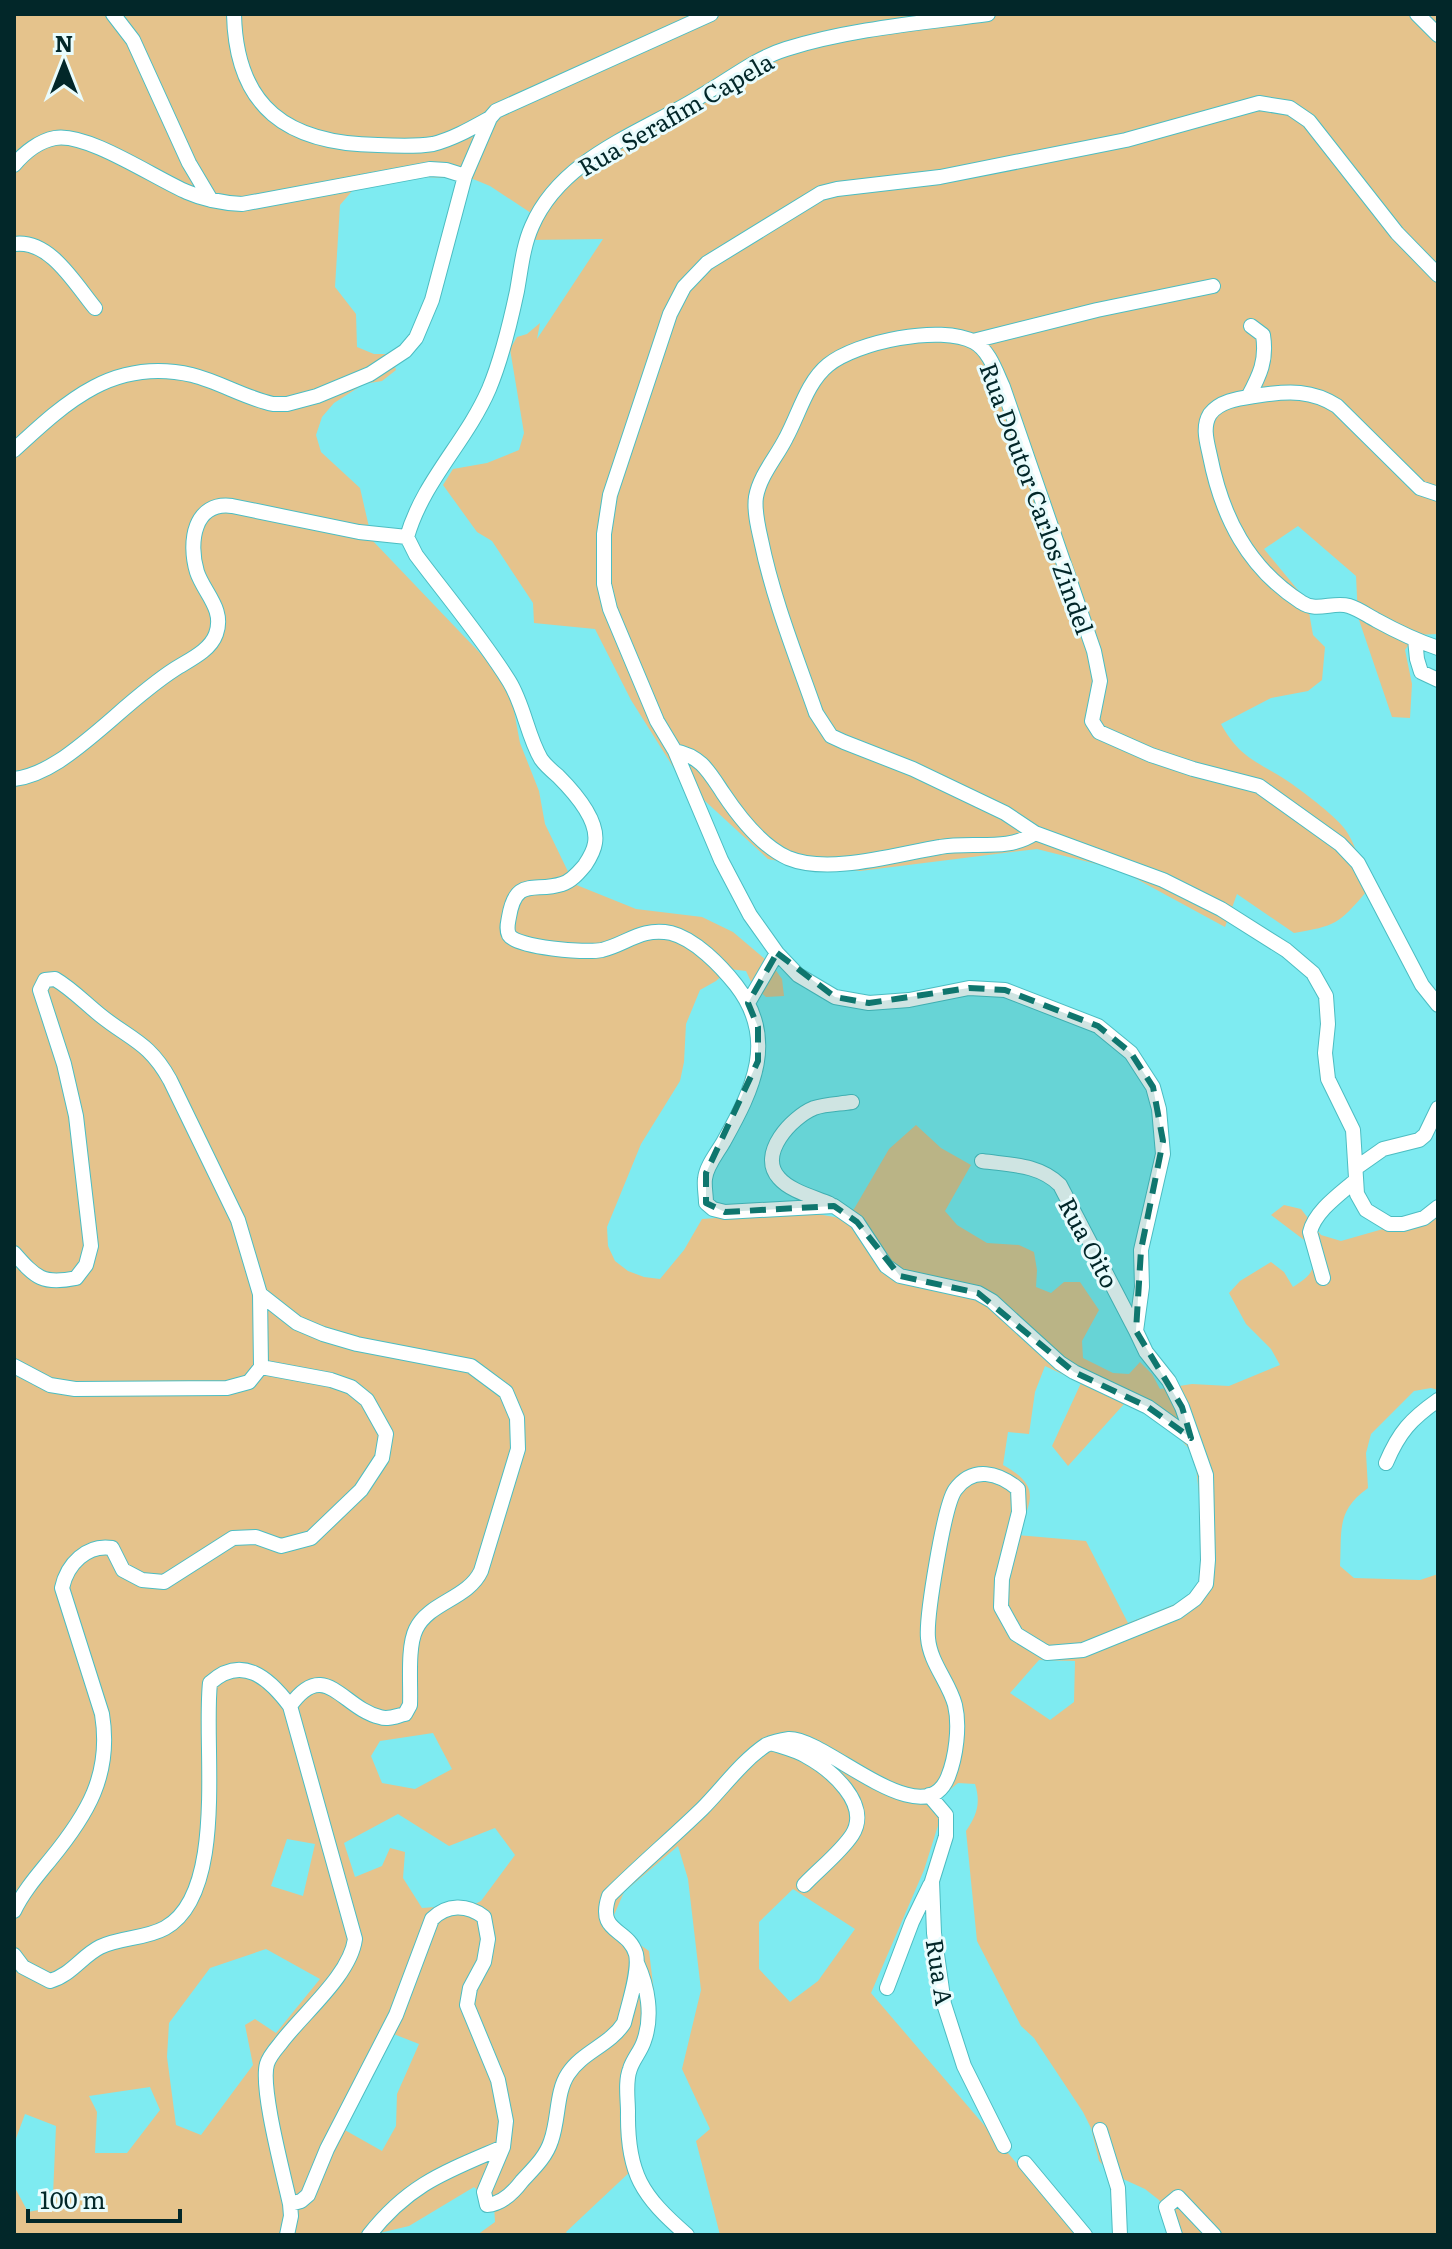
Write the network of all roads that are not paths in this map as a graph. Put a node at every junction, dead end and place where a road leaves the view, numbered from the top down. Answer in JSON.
{"nodes":[{"id":1,"x":113,"y":14,"type":"edge"},
{"id":2,"x":234,"y":14,"type":"edge"},
{"id":3,"x":988,"y":14,"type":"edge"},
{"id":4,"x":1417,"y":14,"type":"edge"},
{"id":5,"x":706,"y":15,"type":"edge"},
{"id":6,"x":1438,"y":35,"type":"edge"},
{"id":7,"x":490,"y":118,"type":"junction"},
{"id":8,"x":14,"y":165,"type":"edge"},
{"id":9,"x":465,"y":176,"type":"junction"},
{"id":10,"x":211,"y":200,"type":"junction"},
{"id":11,"x":14,"y":244,"type":"edge"},
{"id":12,"x":1438,"y":275,"type":"edge"},
{"id":13,"x":1213,"y":286,"type":"dead end"},
{"id":14,"x":95,"y":308,"type":"dead end"},
{"id":15,"x":1251,"y":326,"type":"dead end"},
{"id":16,"x":973,"y":341,"type":"junction"},
{"id":17,"x":1248,"y":397,"type":"junction"},
{"id":18,"x":14,"y":450,"type":"edge"},
{"id":19,"x":1438,"y":494,"type":"edge"},
{"id":20,"x":407,"y":537,"type":"junction"},
{"id":21,"x":1415,"y":639,"type":"junction"},
{"id":22,"x":1438,"y":648,"type":"edge"},
{"id":23,"x":1438,"y":680,"type":"edge"},
{"id":24,"x":675,"y":751,"type":"junction"},
{"id":25,"x":14,"y":779,"type":"edge"},
{"id":26,"x":1035,"y":833,"type":"junction"},
{"id":27,"x":777,"y":953,"type":"junction"},
{"id":28,"x":748,"y":1003,"type":"junction"},
{"id":29,"x":1438,"y":1005,"type":"edge"},
{"id":30,"x":852,"y":1102,"type":"dead end"},
{"id":31,"x":1438,"y":1108,"type":"edge"},
{"id":32,"x":982,"y":1161,"type":"dead end"},
{"id":33,"x":1356,"y":1174,"type":"junction"},
{"id":34,"x":834,"y":1206,"type":"junction"},
{"id":35,"x":1438,"y":1207,"type":"edge"},
{"id":36,"x":14,"y":1253,"type":"edge"},
{"id":37,"x":1323,"y":1278,"type":"dead end"},
{"id":38,"x":260,"y":1294,"type":"junction"},
{"id":39,"x":1136,"y":1331,"type":"junction"},
{"id":40,"x":14,"y":1366,"type":"edge"},
{"id":41,"x":261,"y":1367,"type":"junction"},
{"id":42,"x":1438,"y":1400,"type":"edge"},
{"id":43,"x":1191,"y":1438,"type":"junction"},
{"id":44,"x":1386,"y":1463,"type":"dead end"},
{"id":45,"x":290,"y":1706,"type":"junction"},
{"id":46,"x":771,"y":1743,"type":"junction"},
{"id":47,"x":929,"y":1795,"type":"junction"},
{"id":48,"x":932,"y":1881,"type":"junction"},
{"id":49,"x":804,"y":1885,"type":"dead end"},
{"id":50,"x":14,"y":1911,"type":"edge"},
{"id":51,"x":16,"y":1960,"type":"edge"},
{"id":52,"x":637,"y":1963,"type":"junction"},
{"id":53,"x":887,"y":1988,"type":"dead end"},
{"id":54,"x":1100,"y":2130,"type":"dead end"},
{"id":55,"x":1004,"y":2146,"type":"dead end"},
{"id":56,"x":503,"y":2147,"type":"junction"},
{"id":57,"x":1025,"y":2163,"type":"dead end"},
{"id":58,"x":290,"y":2204,"type":"junction"},
{"id":59,"x":287,"y":2235,"type":"edge"},
{"id":60,"x":369,"y":2235,"type":"edge"},
{"id":61,"x":687,"y":2235,"type":"edge"},
{"id":62,"x":1085,"y":2235,"type":"edge"},
{"id":63,"x":1120,"y":2235,"type":"edge"},
{"id":64,"x":1175,"y":2235,"type":"edge"},
{"id":65,"x":1214,"y":2235,"type":"edge"}],
"edges":[{"from":1,"to":10,"type":"street"},
{"from":2,"to":7,"type":"street"},
{"from":3,"to":20,"type":"street","name":"Rua Serafim Capela"},
{"from":4,"to":6,"type":"street"},
{"from":5,"to":7,"type":"street"},
{"from":7,"to":9,"type":"street"},
{"from":8,"to":10,"type":"street"},
{"from":9,"to":10,"type":"street"},
{"from":9,"to":18,"type":"street"},
{"from":11,"to":14,"type":"street"},
{"from":12,"to":24,"type":"street"},
{"from":13,"to":16,"type":"street"},
{"from":15,"to":17,"type":"street"},
{"from":16,"to":26,"type":"street","name":"Rua Doutor Carlos Zindel"},
{"from":16,"to":29,"type":"street","name":"Rua Doutor Carlos Zindel"},
{"from":17,"to":19,"type":"street"},
{"from":17,"to":21,"type":"street"},
{"from":20,"to":25,"type":"street"},
{"from":20,"to":28,"type":"street"},
{"from":21,"to":22,"type":"street"},
{"from":21,"to":23,"type":"street"},
{"from":24,"to":26,"type":"street"},
{"from":24,"to":27,"type":"street"},
{"from":26,"to":33,"type":"street","name":"Rua Doutor Carlos Zindel"},
{"from":27,"to":28,"type":"street"},
{"from":27,"to":39,"type":"street"},
{"from":28,"to":34,"type":"street"},
{"from":30,"to":34,"type":"street"},
{"from":31,"to":33,"type":"street"},
{"from":32,"to":39,"type":"street","name":"Rua Oito"},
{"from":33,"to":35,"type":"street","name":"Rua Doutor Carlos Zindel"},
{"from":33,"to":37,"type":"street"},
{"from":34,"to":43,"type":"street"},
{"from":36,"to":38,"type":"street"},
{"from":38,"to":41,"type":"street"},
{"from":38,"to":45,"type":"street"},
{"from":39,"to":43,"type":"street","name":"Rua Oito"},
{"from":40,"to":41,"type":"street"},
{"from":41,"to":50,"type":"street"},
{"from":42,"to":44,"type":"street"},
{"from":43,"to":47,"type":"street","name":"Rua Oito"},
{"from":45,"to":51,"type":"street"},
{"from":45,"to":58,"type":"street"},
{"from":46,"to":47,"type":"street"},
{"from":46,"to":49,"type":"street"},
{"from":46,"to":52,"type":"street"},
{"from":47,"to":48,"type":"street","name":"Rua A"},
{"from":48,"to":53,"type":"street"},
{"from":48,"to":55,"type":"street","name":"Rua A"},
{"from":52,"to":56,"type":"street"},
{"from":52,"to":61,"type":"street"},
{"from":54,"to":63,"type":"street"},
{"from":56,"to":58,"type":"street"},
{"from":56,"to":60,"type":"street"},
{"from":57,"to":62,"type":"street"},
{"from":58,"to":59,"type":"street"},
{"from":64,"to":65,"type":"street"}]}
